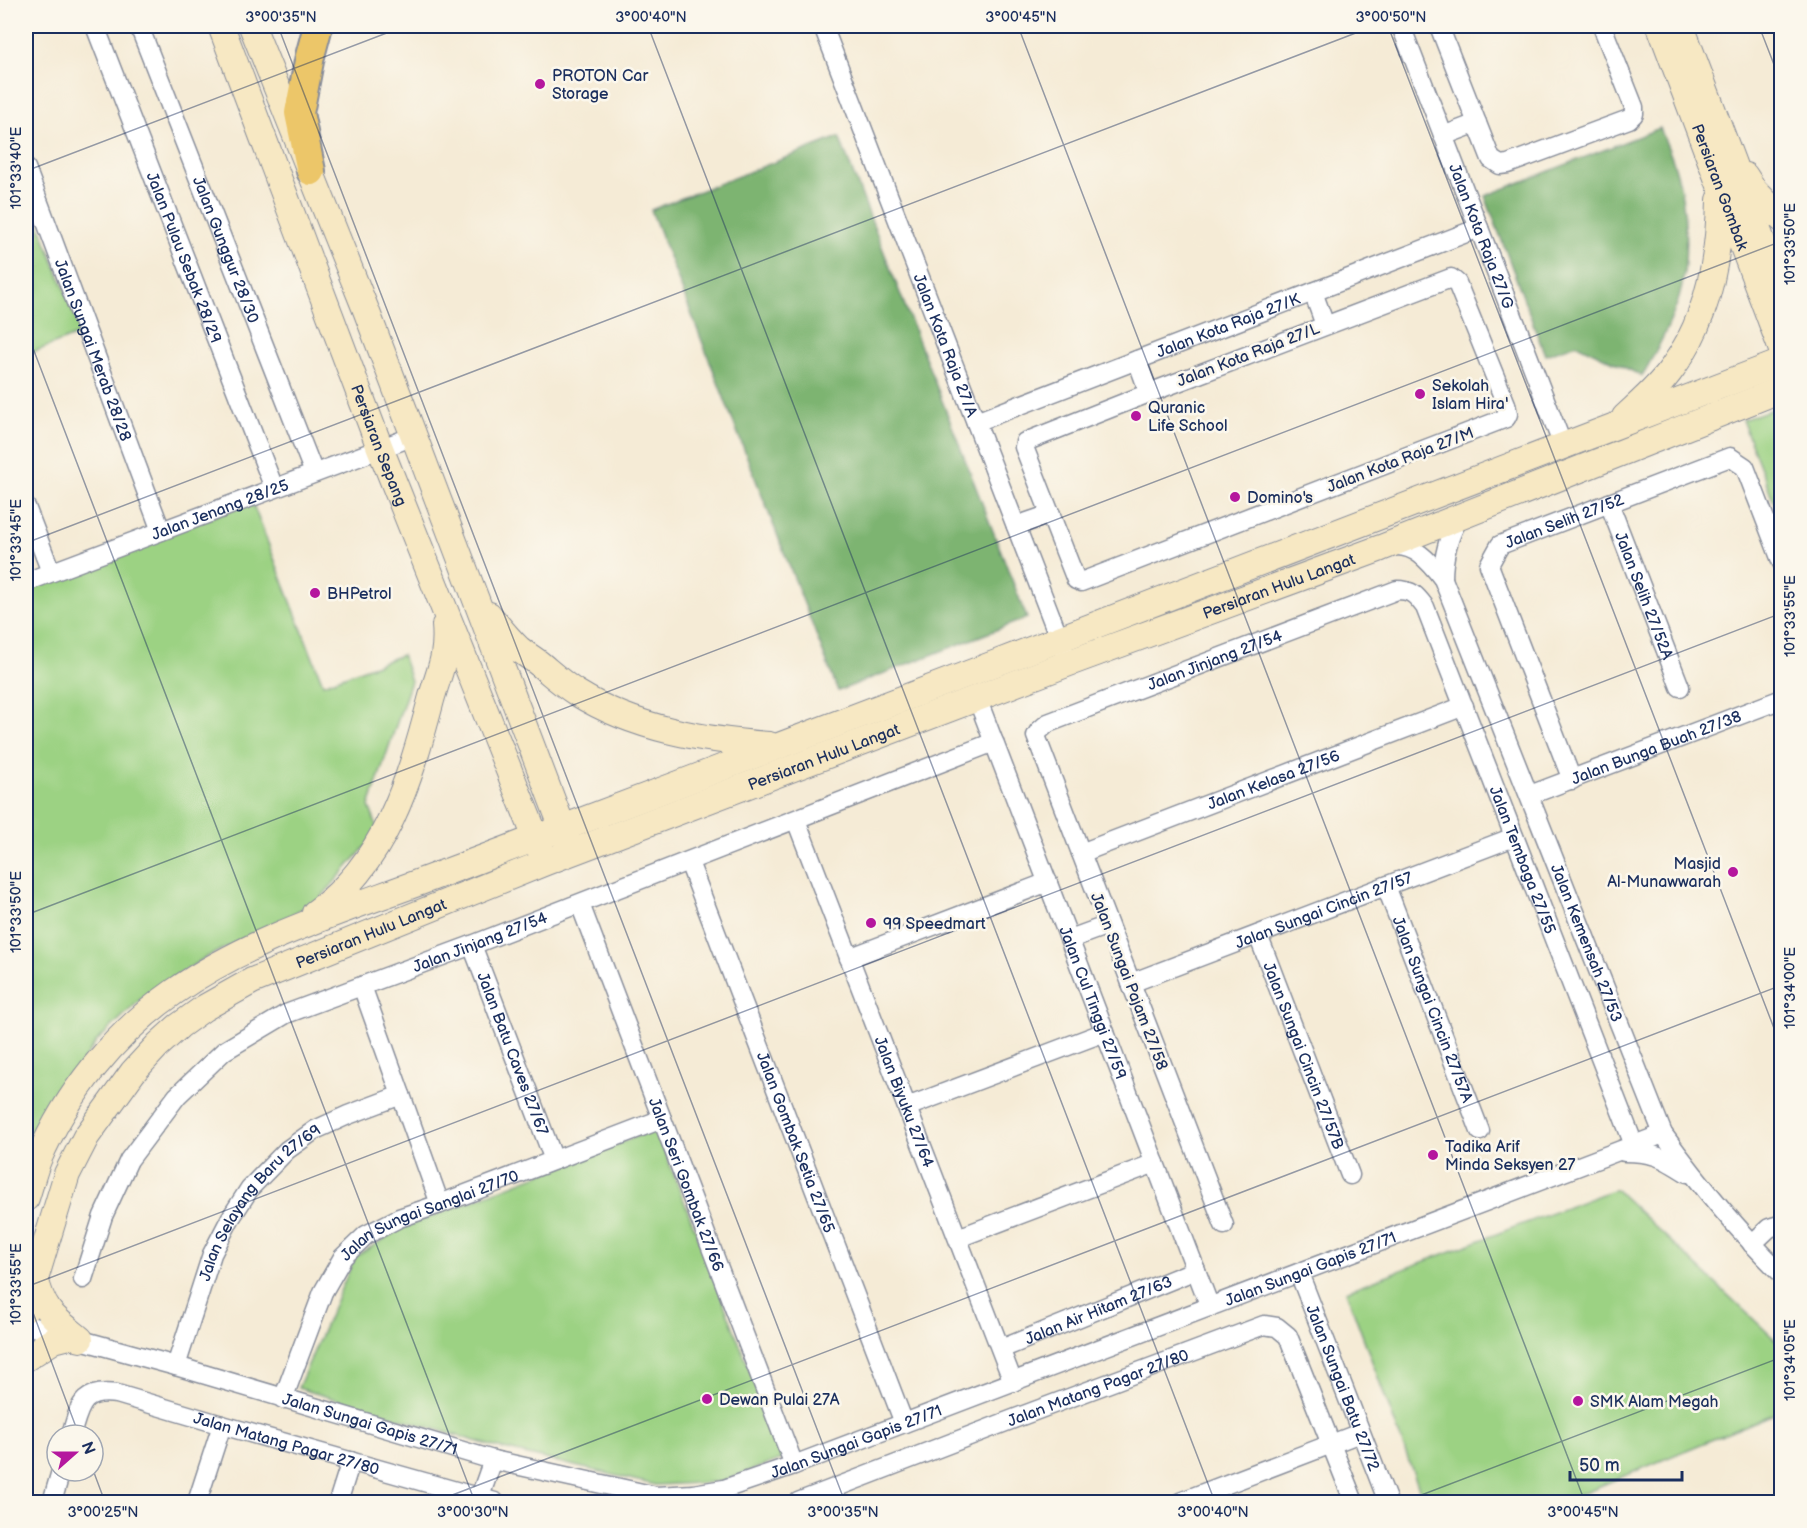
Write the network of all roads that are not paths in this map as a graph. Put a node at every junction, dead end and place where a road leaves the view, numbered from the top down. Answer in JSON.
{"nodes":[{"id":1,"x":95,"y":26,"type":"edge"},
{"id":2,"x":139,"y":26,"type":"edge"},
{"id":3,"x":221,"y":26,"type":"edge"},
{"id":4,"x":252,"y":26,"type":"edge"},
{"id":5,"x":318,"y":26,"type":"edge"},
{"id":6,"x":824,"y":26,"type":"edge"},
{"id":7,"x":1401,"y":26,"type":"edge"},
{"id":8,"x":1439,"y":26,"type":"edge"},
{"id":9,"x":1602,"y":26,"type":"edge"},
{"id":10,"x":1660,"y":26,"type":"edge"},
{"id":11,"x":1681,"y":26,"type":"edge"},
{"id":12,"x":1477,"y":123,"type":"junction"},
{"id":13,"x":1443,"y":136,"type":"junction"},
{"id":14,"x":1728,"y":150,"type":"junction"},
{"id":15,"x":26,"y":168,"type":"edge"},
{"id":16,"x":311,"y":171,"type":"junction"},
{"id":17,"x":1720,"y":188,"type":"junction"},
{"id":18,"x":1782,"y":219,"type":"edge"},
{"id":19,"x":1479,"y":228,"type":"junction"},
{"id":20,"x":1444,"y":280,"type":"joint"},
{"id":21,"x":1313,"y":292,"type":"junction"},
{"id":22,"x":1782,"y":294,"type":"edge"},
{"id":23,"x":1325,"y":325,"type":"junction"},
{"id":24,"x":1782,"y":350,"type":"edge"},
{"id":25,"x":1137,"y":360,"type":"junction"},
{"id":26,"x":1782,"y":362,"type":"edge"},
{"id":27,"x":1782,"y":389,"type":"edge"},
{"id":28,"x":1149,"y":393,"type":"junction"},
{"id":29,"x":976,"y":422,"type":"junction"},
{"id":30,"x":1616,"y":425,"type":"junction"},
{"id":31,"x":414,"y":436,"type":"junction"},
{"id":32,"x":1563,"y":446,"type":"junction"},
{"id":33,"x":1024,"y":447,"type":"joint"},
{"id":34,"x":380,"y":448,"type":"junction"},
{"id":35,"x":314,"y":473,"type":"junction"},
{"id":36,"x":274,"y":488,"type":"junction"},
{"id":37,"x":1609,"y":503,"type":"junction"},
{"id":38,"x":26,"y":507,"type":"edge"},
{"id":39,"x":1051,"y":514,"type":"junction"},
{"id":40,"x":1460,"y":516,"type":"junction"},
{"id":41,"x":1017,"y":526,"type":"junction"},
{"id":42,"x":161,"y":531,"type":"junction"},
{"id":43,"x":1382,"y":548,"type":"junction"},
{"id":44,"x":1782,"y":563,"type":"edge"},
{"id":45,"x":51,"y":572,"type":"junction"},
{"id":46,"x":1443,"y":579,"type":"junction"},
{"id":47,"x":26,"y":582,"type":"edge"},
{"id":48,"x":1397,"y":590,"type":"joint"},
{"id":49,"x":476,"y":598,"type":"junction"},
{"id":50,"x":444,"y":608,"type":"junction"},
{"id":51,"x":1059,"y":638,"type":"junction"},
{"id":52,"x":1069,"y":663,"type":"junction"},
{"id":53,"x":1680,"y":687,"type":"dead end"},
{"id":54,"x":977,"y":699,"type":"junction"},
{"id":55,"x":1782,"y":699,"type":"edge"},
{"id":56,"x":1464,"y":706,"type":"junction"},
{"id":57,"x":1036,"y":736,"type":"joint"},
{"id":58,"x":994,"y":742,"type":"junction"},
{"id":59,"x":778,"y":746,"type":"junction"},
{"id":60,"x":1572,"y":780,"type":"junction"},
{"id":61,"x":1530,"y":795,"type":"junction"},
{"id":62,"x":796,"y":820,"type":"junction"},
{"id":63,"x":563,"y":828,"type":"junction"},
{"id":64,"x":1514,"y":837,"type":"junction"},
{"id":65,"x":536,"y":838,"type":"junction"},
{"id":66,"x":573,"y":852,"type":"junction"},
{"id":67,"x":1081,"y":853,"type":"junction"},
{"id":68,"x":546,"y":862,"type":"junction"},
{"id":69,"x":689,"y":862,"type":"junction"},
{"id":70,"x":1048,"y":882,"type":"junction"},
{"id":71,"x":1386,"y":886,"type":"junction"},
{"id":72,"x":580,"y":904,"type":"junction"},
{"id":73,"x":1108,"y":925,"type":"junction"},
{"id":74,"x":292,"y":929,"type":"junction"},
{"id":75,"x":1258,"y":935,"type":"junction"},
{"id":76,"x":1070,"y":939,"type":"junction"},
{"id":77,"x":472,"y":945,"type":"junction"},
{"id":78,"x":849,"y":958,"type":"junction"},
{"id":79,"x":1131,"y":983,"type":"junction"},
{"id":80,"x":362,"y":986,"type":"junction"},
{"id":81,"x":1105,"y":1032,"type":"junction"},
{"id":82,"x":401,"y":1095,"type":"junction"},
{"id":83,"x":907,"y":1107,"type":"junction"},
{"id":84,"x":662,"y":1119,"type":"junction"},
{"id":85,"x":1480,"y":1131,"type":"dead end"},
{"id":86,"x":1663,"y":1134,"type":"junction"},
{"id":87,"x":1634,"y":1145,"type":"junction"},
{"id":88,"x":1616,"y":1152,"type":"junction"},
{"id":89,"x":554,"y":1160,"type":"junction"},
{"id":90,"x":1155,"y":1163,"type":"junction"},
{"id":91,"x":1350,"y":1175,"type":"dead end"},
{"id":92,"x":1696,"y":1179,"type":"junction"},
{"id":93,"x":26,"y":1198,"type":"edge"},
{"id":94,"x":440,"y":1204,"type":"junction"},
{"id":95,"x":1782,"y":1224,"type":"edge"},
{"id":96,"x":1224,"y":1225,"type":"dead end"},
{"id":97,"x":958,"y":1238,"type":"junction"},
{"id":98,"x":1752,"y":1244,"type":"junction"},
{"id":99,"x":1196,"y":1270,"type":"junction"},
{"id":100,"x":1299,"y":1273,"type":"junction"},
{"id":101,"x":1782,"y":1274,"type":"edge"},
{"id":102,"x":35,"y":1278,"type":"junction"},
{"id":103,"x":83,"y":1279,"type":"dead end"},
{"id":104,"x":1210,"y":1307,"type":"junction"},
{"id":105,"x":26,"y":1309,"type":"edge"},
{"id":106,"x":26,"y":1325,"type":"edge"},
{"id":107,"x":75,"y":1338,"type":"junction"},
{"id":108,"x":1001,"y":1349,"type":"junction"},
{"id":109,"x":26,"y":1358,"type":"edge"},
{"id":110,"x":176,"y":1366,"type":"junction"},
{"id":111,"x":1013,"y":1382,"type":"junction"},
{"id":112,"x":283,"y":1399,"type":"junction"},
{"id":113,"x":75,"y":1423,"type":"edge"},
{"id":114,"x":904,"y":1423,"type":"junction"},
{"id":115,"x":222,"y":1425,"type":"junction"},
{"id":116,"x":1360,"y":1434,"type":"junction"},
{"id":117,"x":1331,"y":1444,"type":"junction"},
{"id":118,"x":493,"y":1460,"type":"junction"},
{"id":119,"x":351,"y":1461,"type":"junction"},
{"id":120,"x":794,"y":1465,"type":"junction"},
{"id":121,"x":58,"y":1483,"type":"edge"},
{"id":122,"x":1204,"y":1498,"type":"edge"},
{"id":123,"x":484,"y":1501,"type":"edge"},
{"id":124,"x":52,"y":1503,"type":"edge"},
{"id":125,"x":198,"y":1503,"type":"edge"},
{"id":126,"x":338,"y":1503,"type":"edge"},
{"id":127,"x":798,"y":1503,"type":"edge"},
{"id":128,"x":1180,"y":1503,"type":"edge"},
{"id":129,"x":1354,"y":1503,"type":"edge"},
{"id":130,"x":1388,"y":1503,"type":"edge"}],
"edges":[{"from":1,"to":36,"type":"street","name":"Jalan Pulau Sebak 28/29"},
{"from":2,"to":35,"type":"street","name":"Jalan Gunggur 28/30"},
{"from":3,"to":34,"type":"main road","name":"Persiaran Sepang"},
{"from":4,"to":16,"type":"main road"},
{"from":5,"to":16,"type":"main road"},
{"from":6,"to":29,"type":"street","name":"Jalan Kota Raja 27/A"},
{"from":7,"to":13,"type":"street","name":"Jalan Kota Raja 27/G"},
{"from":8,"to":12,"type":"street"},
{"from":9,"to":12,"type":"street"},
{"from":10,"to":17,"type":"main road","name":"Persiaran Gombak"},
{"from":11,"to":14,"type":"main road","name":"Persiaran Gombak"},
{"from":12,"to":13,"type":"street"},
{"from":13,"to":19,"type":"street","name":"Jalan Kota Raja 27/G"},
{"from":14,"to":18,"type":"main road"},
{"from":14,"to":22,"type":"main road","name":"Persiaran Gombak"},
{"from":15,"to":42,"type":"street","name":"Jalan Sungai Merab 28/28"},
{"from":16,"to":31,"type":"main road"},
{"from":17,"to":24,"type":"main road","name":"Persiaran Gombak"},
{"from":17,"to":30,"type":"main road"},
{"from":19,"to":21,"type":"street","name":"Jalan Kota Raja 27/K"},
{"from":19,"to":32,"type":"street","name":"Jalan Kota Raja 27/G"},
{"from":20,"to":23,"type":"street","name":"Jalan Kota Raja 27/L"},
{"from":20,"to":39,"type":"street","name":"Jalan Kota Raja 27/M"},
{"from":21,"to":23,"type":"street"},
{"from":21,"to":25,"type":"street","name":"Jalan Kota Raja 27/K"},
{"from":23,"to":28,"type":"street","name":"Jalan Kota Raja 27/L"},
{"from":25,"to":28,"type":"street"},
{"from":25,"to":29,"type":"street","name":"Jalan Kota Raja 27/K"},
{"from":26,"to":30,"type":"main road","name":"Persiaran Hulu Langat"},
{"from":27,"to":40,"type":"main road","name":"Persiaran Hulu Langat"},
{"from":28,"to":33,"type":"street","name":"Jalan Kota Raja 27/L"},
{"from":29,"to":41,"type":"street","name":"Jalan Kota Raja 27/A"},
{"from":30,"to":32,"type":"main road","name":"Persiaran Hulu Langat"},
{"from":31,"to":34,"type":"street","name":"Jalan Jenang 28/25"},
{"from":31,"to":49,"type":"main road"},
{"from":32,"to":51,"type":"main road","name":"Persiaran Hulu Langat"},
{"from":33,"to":39,"type":"street","name":"Jalan Kota Raja 27/M"},
{"from":34,"to":35,"type":"street","name":"Jalan Jenang 28/25"},
{"from":34,"to":50,"type":"main road","name":"Persiaran Sepang"},
{"from":35,"to":36,"type":"street","name":"Jalan Jenang 28/25"},
{"from":36,"to":42,"type":"street","name":"Jalan Jenang 28/25"},
{"from":37,"to":44,"type":"street","name":"Jalan Selih 27/52"},
{"from":37,"to":53,"type":"street","name":"Jalan Selih 27/52A"},
{"from":37,"to":60,"type":"street","name":"Jalan Selih 27/52"},
{"from":38,"to":45,"type":"street"},
{"from":39,"to":41,"type":"street"},
{"from":40,"to":43,"type":"main road","name":"Persiaran Hulu Langat"},
{"from":40,"to":46,"type":"street"},
{"from":41,"to":51,"type":"street","name":"Jalan Kota Raja 27/A"},
{"from":42,"to":45,"type":"street","name":"Jalan Jenang 28/25"},
{"from":43,"to":46,"type":"street"},
{"from":43,"to":52,"type":"main road","name":"Persiaran Hulu Langat"},
{"from":45,"to":47,"type":"street","name":"Jalan Jenang 28/25"},
{"from":46,"to":61,"type":"street","name":"Jalan Kemensah 27/53"},
{"from":48,"to":56,"type":"street","name":"Jalan Tembaga 27/55"},
{"from":48,"to":57,"type":"street","name":"Jalan Jinjang 27/54"},
{"from":49,"to":59,"type":"main road"},
{"from":49,"to":63,"type":"main road"},
{"from":50,"to":65,"type":"main road","name":"Persiaran Sepang"},
{"from":50,"to":74,"type":"main road"},
{"from":51,"to":52,"type":"street","name":"Jalan Kota Raja 27/A"},
{"from":51,"to":59,"type":"main road","name":"Persiaran Hulu Langat"},
{"from":52,"to":54,"type":"main road","name":"Persiaran Hulu Langat"},
{"from":54,"to":58,"type":"street","name":"Jalan Cul Tinggi 27/59"},
{"from":54,"to":66,"type":"main road","name":"Persiaran Hulu Langat"},
{"from":55,"to":60,"type":"street","name":"Jalan Bunga Buah 27/38"},
{"from":56,"to":64,"type":"street","name":"Jalan Tembaga 27/55"},
{"from":56,"to":67,"type":"street","name":"Jalan Kelasa 27/56"},
{"from":57,"to":67,"type":"street","name":"Jalan Sungai Pajam 27/58"},
{"from":58,"to":62,"type":"street","name":"Jalan Jinjang 27/54"},
{"from":58,"to":70,"type":"street","name":"Jalan Cul Tinggi 27/59"},
{"from":59,"to":63,"type":"main road","name":"Persiaran Hulu Langat"},
{"from":60,"to":61,"type":"street","name":"Jalan Bunga Buah 27/38"},
{"from":61,"to":86,"type":"street","name":"Jalan Kemensah 27/53"},
{"from":62,"to":69,"type":"street","name":"Jalan Jinjang 27/54"},
{"from":62,"to":78,"type":"street","name":"Jalan Biyuku 27/64"},
{"from":63,"to":65,"type":"main road","name":"Persiaran Hulu Langat"},
{"from":63,"to":66,"type":"main road"},
{"from":64,"to":71,"type":"street","name":"Jalan Sungai Cincin 27/57"},
{"from":64,"to":87,"type":"street","name":"Jalan Tembaga 27/55"},
{"from":65,"to":68,"type":"main road","name":"Persiaran Sepang"},
{"from":65,"to":74,"type":"main road","name":"Persiaran Hulu Langat"},
{"from":66,"to":68,"type":"main road","name":"Persiaran Hulu Langat"},
{"from":67,"to":73,"type":"street","name":"Jalan Sungai Pajam 27/58"},
{"from":68,"to":102,"type":"main road","name":"Persiaran Hulu Langat"},
{"from":69,"to":72,"type":"street","name":"Jalan Jinjang 27/54"},
{"from":69,"to":114,"type":"street","name":"Jalan Gombak Setia 27/65"},
{"from":70,"to":76,"type":"street","name":"Jalan Cul Tinggi 27/59"},
{"from":70,"to":78,"type":"street"},
{"from":71,"to":75,"type":"street","name":"Jalan Sungai Cincin 27/57"},
{"from":71,"to":85,"type":"street","name":"Jalan Sungai Cincin 27/57A"},
{"from":72,"to":77,"type":"street","name":"Jalan Jinjang 27/54"},
{"from":72,"to":84,"type":"street","name":"Jalan Seri Gombak 27/66"},
{"from":73,"to":76,"type":"street"},
{"from":73,"to":79,"type":"street","name":"Jalan Sungai Pajam 27/58"},
{"from":74,"to":93,"type":"main road","name":"Persiaran Hulu Langat"},
{"from":75,"to":79,"type":"street","name":"Jalan Sungai Cincin 27/57"},
{"from":75,"to":91,"type":"street","name":"Jalan Sungai Cincin 27/57B"},
{"from":76,"to":81,"type":"street","name":"Jalan Cul Tinggi 27/59"},
{"from":77,"to":80,"type":"street","name":"Jalan Jinjang 27/54"},
{"from":77,"to":89,"type":"street","name":"Jalan Batu Caves 27/67"},
{"from":78,"to":83,"type":"street","name":"Jalan Biyuku 27/64"},
{"from":79,"to":96,"type":"street","name":"Jalan Sungai Pajam 27/58"},
{"from":80,"to":82,"type":"street"},
{"from":80,"to":103,"type":"street","name":"Jalan Jinjang 27/54"},
{"from":81,"to":83,"type":"street"},
{"from":81,"to":90,"type":"street","name":"Jalan Cul Tinggi 27/59"},
{"from":82,"to":94,"type":"street"},
{"from":82,"to":110,"type":"street","name":"Jalan Selayang Baru 27/69"},
{"from":83,"to":97,"type":"street","name":"Jalan Biyuku 27/64"},
{"from":84,"to":89,"type":"street","name":"Jalan Sungai Sanglai 27/70"},
{"from":84,"to":120,"type":"street","name":"Jalan Seri Gombak 27/66"},
{"from":86,"to":87,"type":"street","name":"Jalan Sungai Gapis 27/71"},
{"from":86,"to":92,"type":"street","name":"Jalan Kemensah 27/53"},
{"from":87,"to":88,"type":"street","name":"Jalan Sungai Gapis 27/71"},
{"from":88,"to":92,"type":"street"},
{"from":88,"to":100,"type":"street","name":"Jalan Sungai Gapis 27/71"},
{"from":89,"to":94,"type":"street","name":"Jalan Sungai Sanglai 27/70"},
{"from":90,"to":97,"type":"street"},
{"from":90,"to":99,"type":"street","name":"Jalan Cul Tinggi 27/59"},
{"from":92,"to":98,"type":"street","name":"Jalan Kemensah 27/53"},
{"from":94,"to":112,"type":"street","name":"Jalan Sungai Sanglai 27/70"},
{"from":95,"to":98,"type":"street"},
{"from":97,"to":108,"type":"street","name":"Jalan Biyuku 27/64"},
{"from":98,"to":101,"type":"street","name":"Jalan Kemensah 27/53"},
{"from":99,"to":104,"type":"street","name":"Jalan Cul Tinggi 27/59"},
{"from":99,"to":108,"type":"street","name":"Jalan Air Hitam 27/63"},
{"from":100,"to":104,"type":"street","name":"Jalan Sungai Gapis 27/71"},
{"from":100,"to":116,"type":"street","name":"Jalan Sungai Batu 27/72"},
{"from":102,"to":105,"type":"main road","name":"Persiaran Hulu Langat"},
{"from":102,"to":107,"type":"main road"},
{"from":104,"to":111,"type":"street","name":"Jalan Sungai Gapis 27/71"},
{"from":106,"to":107,"type":"street","name":"Jalan Sungai Gapis 27/71"},
{"from":107,"to":109,"type":"main road"},
{"from":107,"to":110,"type":"street","name":"Jalan Sungai Gapis 27/71"},
{"from":108,"to":111,"type":"street","name":"Jalan Biyuku 27/64"},
{"from":110,"to":112,"type":"street","name":"Jalan Sungai Gapis 27/71"},
{"from":111,"to":114,"type":"street","name":"Jalan Sungai Gapis 27/71"},
{"from":112,"to":118,"type":"street","name":"Jalan Sungai Gapis 27/71"},
{"from":113,"to":115,"type":"street","name":"Jalan Matang Pagar 27/80"},
{"from":114,"to":120,"type":"street","name":"Jalan Sungai Gapis 27/71"},
{"from":115,"to":119,"type":"street","name":"Jalan Matang Pagar 27/80"},
{"from":115,"to":125,"type":"street"},
{"from":116,"to":117,"type":"street"},
{"from":116,"to":130,"type":"street","name":"Jalan Sungai Batu 27/72"},
{"from":117,"to":122,"type":"street"},
{"from":117,"to":127,"type":"street","name":"Jalan Matang Pagar 27/80"},
{"from":117,"to":129,"type":"street","name":"Jalan Matang Pagar 27/80"},
{"from":118,"to":120,"type":"street","name":"Jalan Sungai Gapis 27/71"},
{"from":118,"to":123,"type":"street"},
{"from":119,"to":123,"type":"street","name":"Jalan Matang Pagar 27/80"},
{"from":119,"to":126,"type":"street"},
{"from":121,"to":124,"type":"street"},
{"from":122,"to":128,"type":"street"}]}
